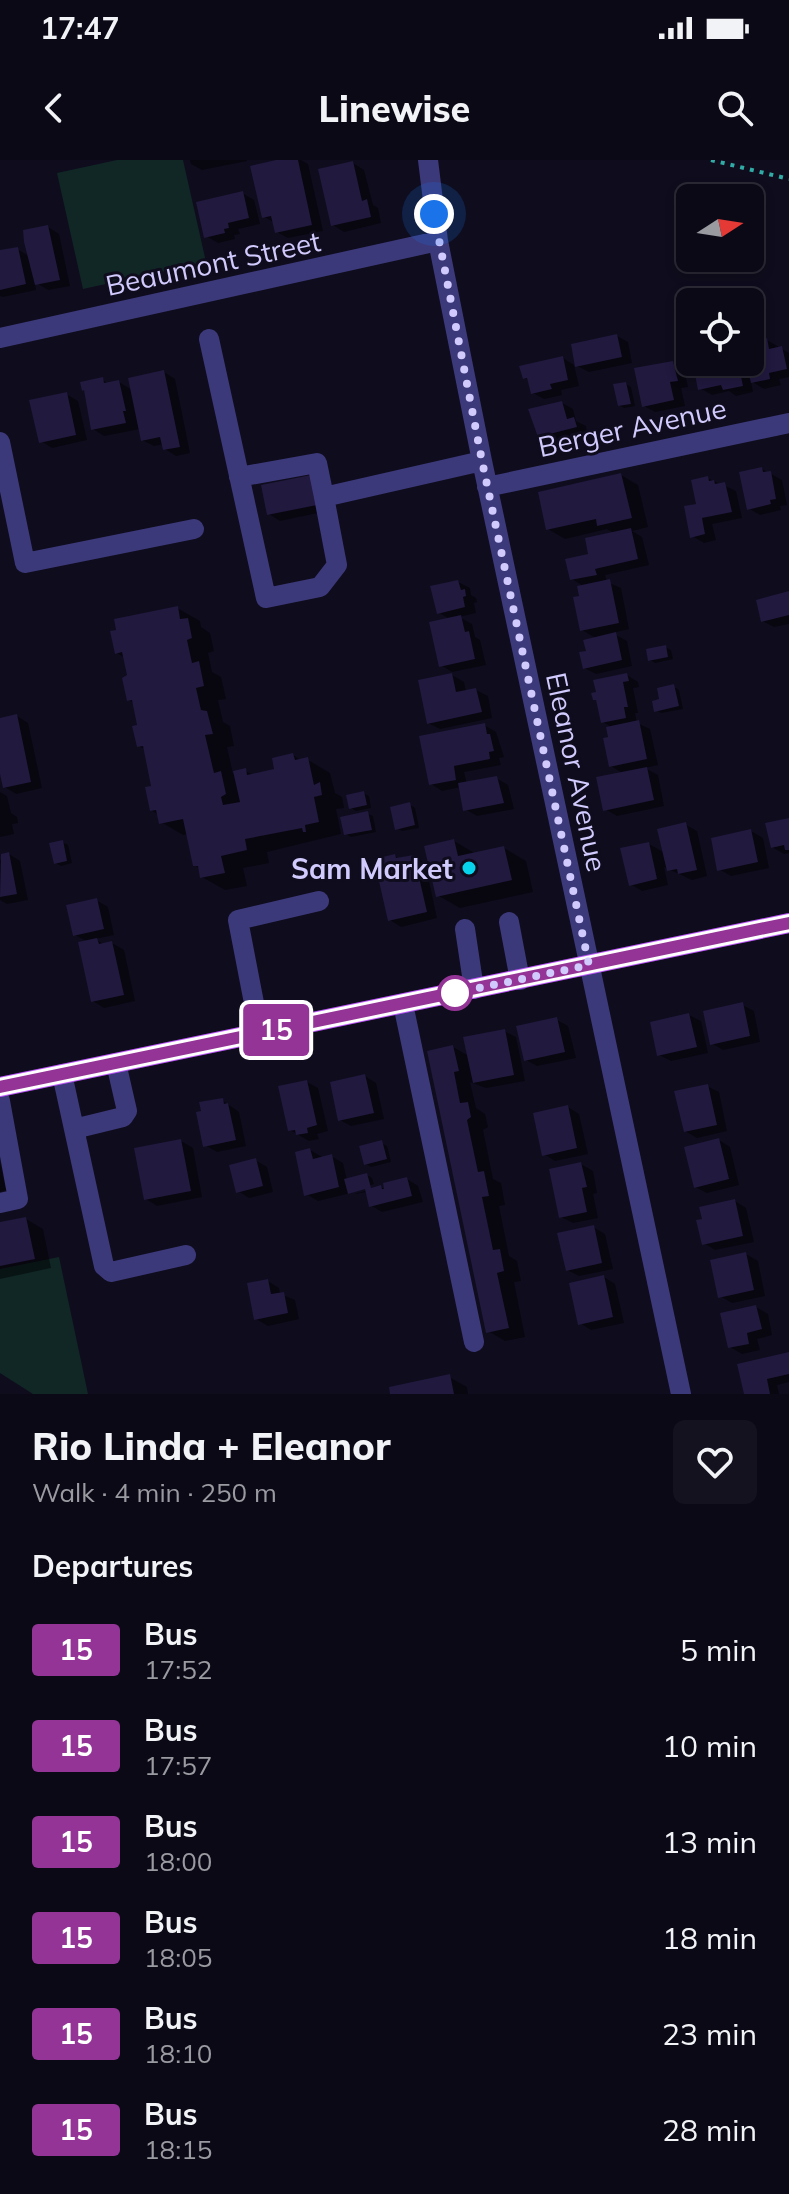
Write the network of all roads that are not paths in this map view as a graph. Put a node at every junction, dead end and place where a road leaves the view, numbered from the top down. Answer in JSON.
{"nodes":[{"id":1,"x":428,"y":160,"type":"edge"},
{"id":2,"x":438,"y":241,"type":"junction"},
{"id":3,"x":0,"y":338,"type":"edge"},
{"id":4,"x":209,"y":339,"type":"dead end"},
{"id":5,"x":789,"y":423,"type":"edge"},
{"id":6,"x":0,"y":442,"type":"edge"},
{"id":7,"x":482,"y":461,"type":"junction"},
{"id":8,"x":239,"y":477,"type":"junction"},
{"id":9,"x":487,"y":487,"type":"junction"},
{"id":10,"x":324,"y":497,"type":"junction"},
{"id":11,"x":194,"y":529,"type":"dead end"},
{"id":12,"x":319,"y":901,"type":"dead end"},
{"id":13,"x":509,"y":922,"type":"dead end"},
{"id":14,"x":789,"y":923,"type":"edge"},
{"id":15,"x":465,"y":929,"type":"dead end"},
{"id":16,"x":589,"y":965,"type":"junction"},
{"id":17,"x":520,"y":980,"type":"junction"},
{"id":18,"x":474,"y":989,"type":"junction"},
{"id":19,"x":403,"y":1004,"type":"junction"},
{"id":20,"x":260,"y":1034,"type":"junction"},
{"id":21,"x":116,"y":1063,"type":"junction"},
{"id":22,"x":62,"y":1074,"type":"junction"},
{"id":23,"x":0,"y":1087,"type":"edge"},
{"id":24,"x":0,"y":1101,"type":"edge"},
{"id":25,"x":74,"y":1129,"type":"junction"},
{"id":26,"x":0,"y":1203,"type":"edge"},
{"id":27,"x":186,"y":1255,"type":"dead end"},
{"id":28,"x":474,"y":1342,"type":"dead end"},
{"id":29,"x":681,"y":1394,"type":"edge"}],
"edges":[{"from":1,"to":2,"type":"street","name":"Eleanor Avenue"},
{"from":2,"to":3,"type":"street","name":"Beaumont Street"},
{"from":2,"to":7,"type":"street","name":"Eleanor Avenue"},
{"from":4,"to":8,"type":"street"},
{"from":5,"to":9,"type":"street","name":"Berger Avenue"},
{"from":6,"to":11,"type":"street"},
{"from":7,"to":9,"type":"street","name":"Eleanor Avenue"},
{"from":7,"to":10,"type":"street"},
{"from":8,"to":10,"type":"street"},
{"from":8,"to":10,"type":"street"},
{"from":9,"to":16,"type":"street","name":"Eleanor Avenue"},
{"from":12,"to":20,"type":"street"},
{"from":13,"to":17,"type":"street"},
{"from":14,"to":16,"type":"main road"},
{"from":15,"to":18,"type":"street"},
{"from":16,"to":17,"type":"main road"},
{"from":16,"to":29,"type":"street","name":"Eleanor Avenue"},
{"from":17,"to":18,"type":"main road"},
{"from":18,"to":19,"type":"main road"},
{"from":19,"to":20,"type":"main road"},
{"from":19,"to":28,"type":"street"},
{"from":20,"to":21,"type":"main road"},
{"from":21,"to":22,"type":"main road"},
{"from":21,"to":25,"type":"street"},
{"from":22,"to":23,"type":"main road"},
{"from":22,"to":25,"type":"street"},
{"from":24,"to":26,"type":"street"},
{"from":25,"to":27,"type":"street"}]}
